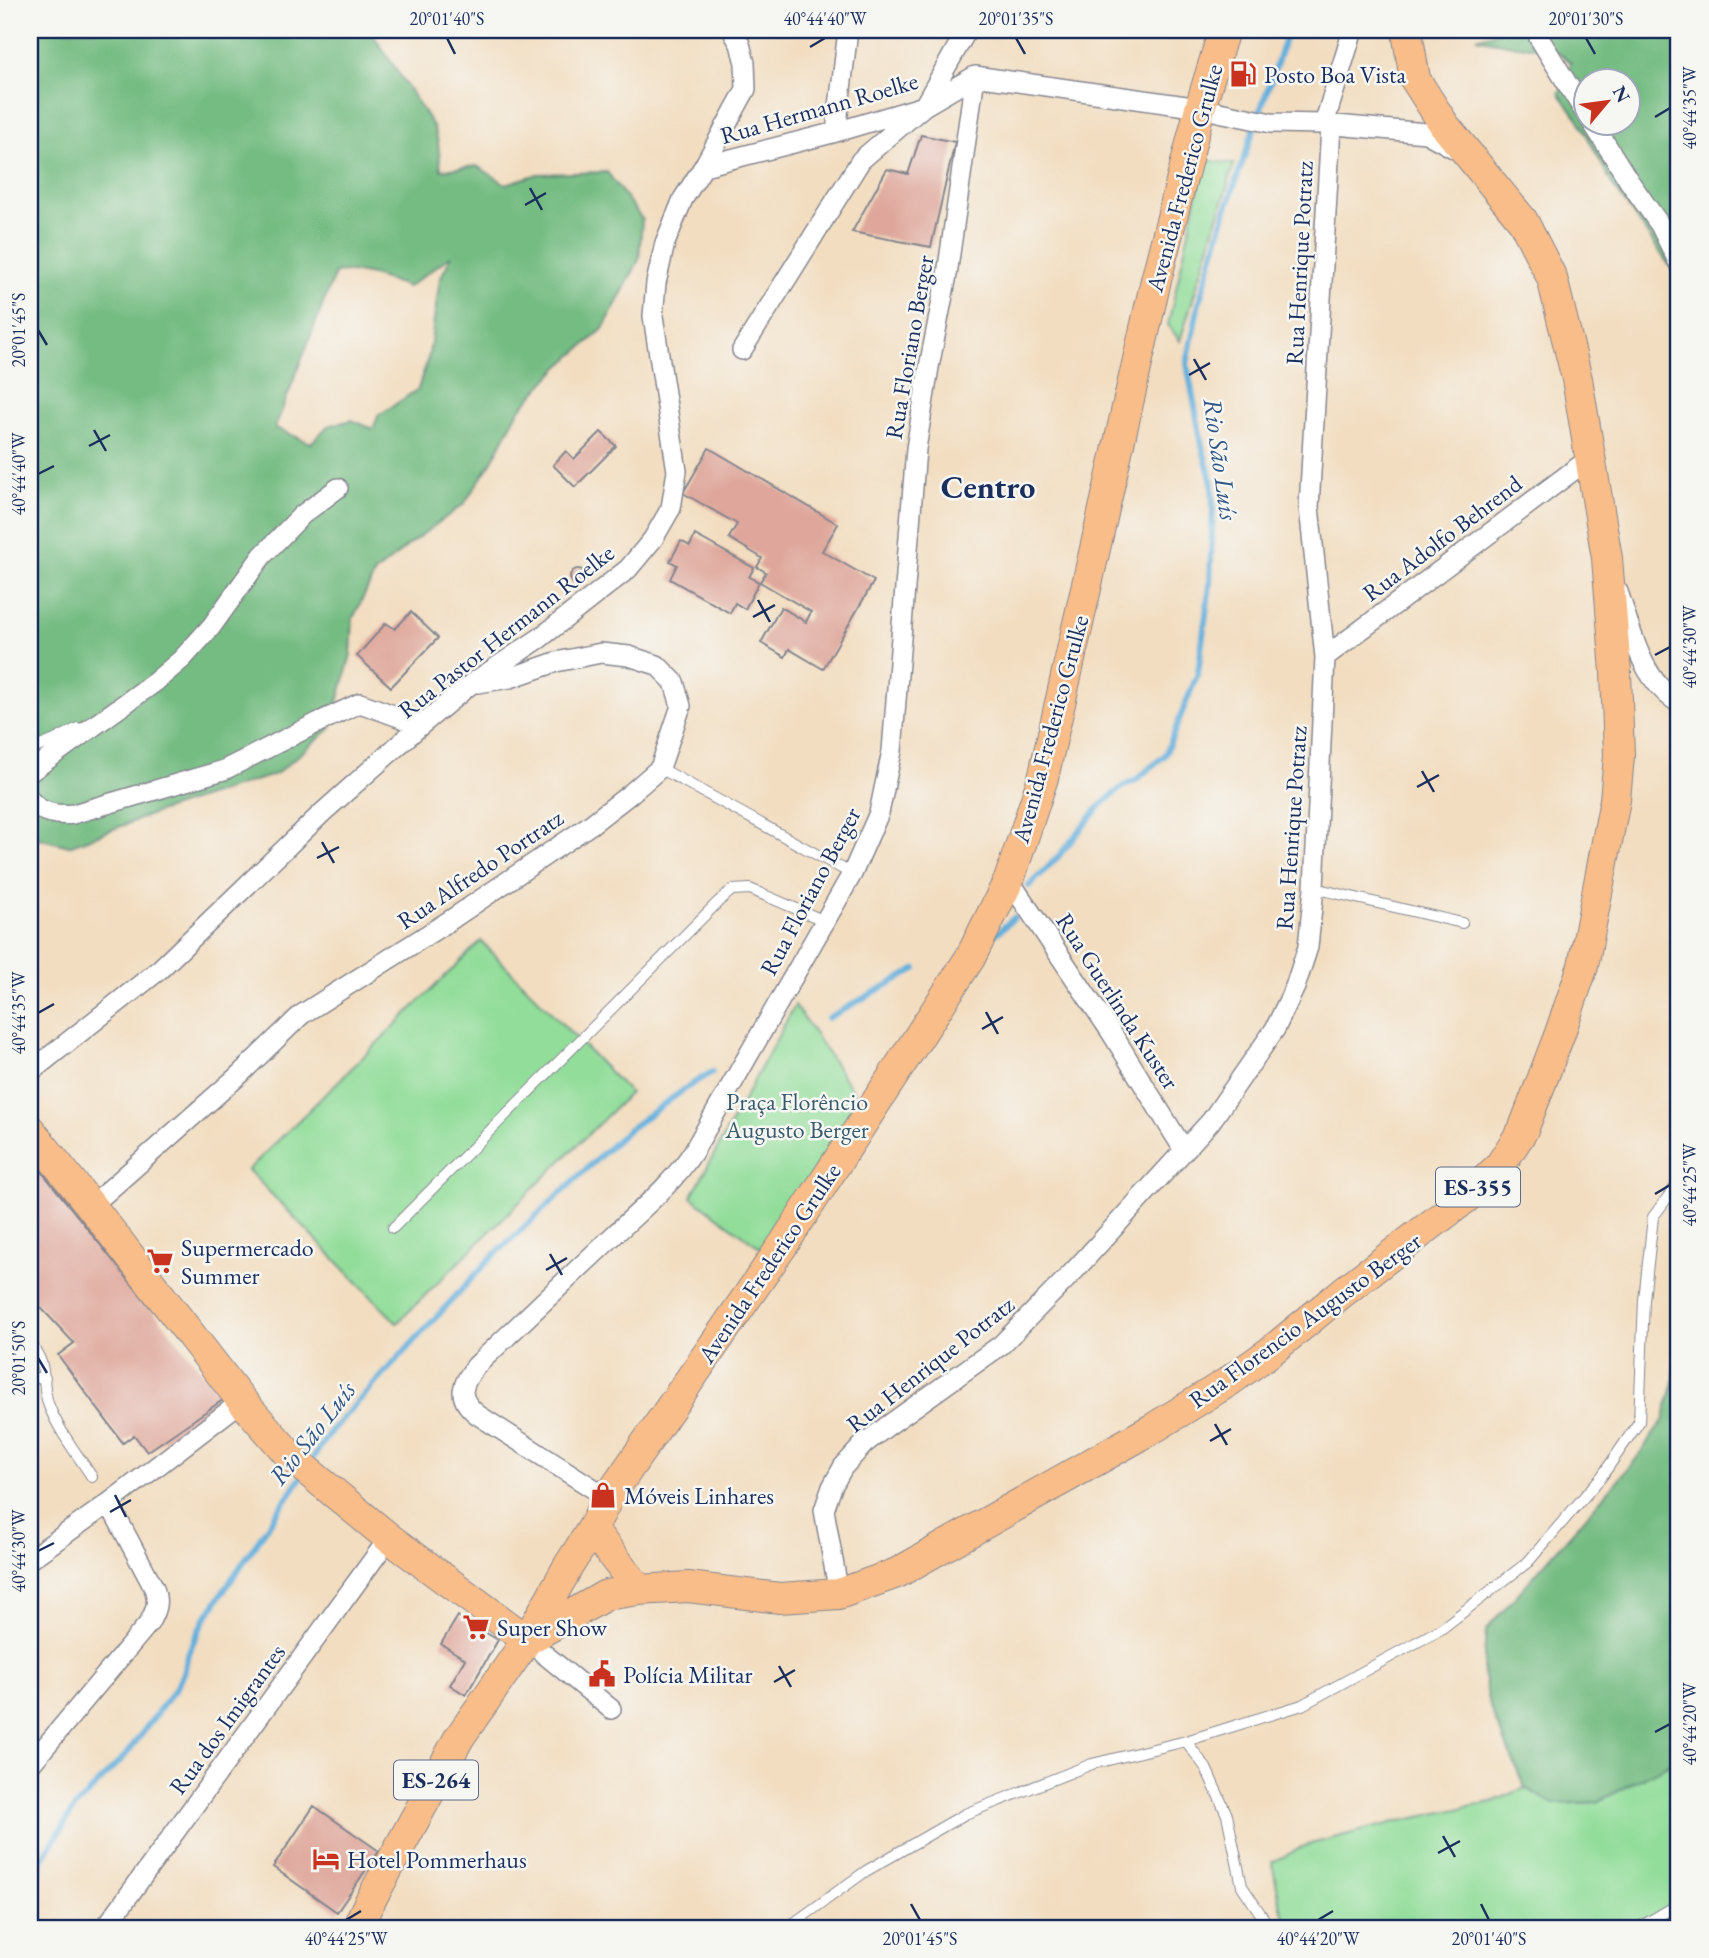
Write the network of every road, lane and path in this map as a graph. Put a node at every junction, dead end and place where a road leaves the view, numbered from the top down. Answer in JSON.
{"nodes":[{"id":1,"x":732,"y":30,"type":"edge"},
{"id":2,"x":848,"y":30,"type":"edge"},
{"id":3,"x":967,"y":30,"type":"edge"},
{"id":4,"x":1224,"y":30,"type":"edge"},
{"id":5,"x":1353,"y":30,"type":"edge"},
{"id":6,"x":1408,"y":30,"type":"edge"},
{"id":7,"x":1539,"y":38,"type":"dead end"},
{"id":8,"x":975,"y":76,"type":"junction"},
{"id":9,"x":1572,"y":90,"type":"edge"},
{"id":10,"x":924,"y":106,"type":"junction"},
{"id":11,"x":1200,"y":108,"type":"junction"},
{"id":12,"x":1328,"y":125,"type":"junction"},
{"id":13,"x":836,"y":132,"type":"junction"},
{"id":14,"x":1601,"y":136,"type":"edge"},
{"id":15,"x":1475,"y":160,"type":"junction"},
{"id":16,"x":704,"y":166,"type":"junction"},
{"id":17,"x":1679,"y":263,"type":"edge"},
{"id":18,"x":742,"y":350,"type":"dead end"},
{"id":19,"x":1590,"y":458,"type":"junction"},
{"id":20,"x":338,"y":488,"type":"dead end"},
{"id":21,"x":1607,"y":558,"type":"junction"},
{"id":22,"x":1325,"y":657,"type":"junction"},
{"id":23,"x":471,"y":684,"type":"junction"},
{"id":24,"x":1679,"y":703,"type":"edge"},
{"id":25,"x":116,"y":709,"type":"junction"},
{"id":26,"x":421,"y":725,"type":"junction"},
{"id":27,"x":30,"y":750,"type":"edge"},
{"id":28,"x":660,"y":768,"type":"junction"},
{"id":29,"x":30,"y":772,"type":"edge"},
{"id":30,"x":30,"y":800,"type":"edge"},
{"id":31,"x":852,"y":874,"type":"junction"},
{"id":32,"x":1009,"y":880,"type":"junction"},
{"id":33,"x":1314,"y":888,"type":"junction"},
{"id":34,"x":825,"y":921,"type":"junction"},
{"id":35,"x":1462,"y":923,"type":"dead end"},
{"id":36,"x":30,"y":1072,"type":"edge"},
{"id":37,"x":30,"y":1130,"type":"edge"},
{"id":38,"x":1184,"y":1150,"type":"junction"},
{"id":39,"x":1679,"y":1182,"type":"edge"},
{"id":40,"x":91,"y":1206,"type":"junction"},
{"id":41,"x":393,"y":1228,"type":"dead end"},
{"id":42,"x":30,"y":1344,"type":"edge"},
{"id":43,"x":30,"y":1378,"type":"edge"},
{"id":44,"x":45,"y":1378,"type":"junction"},
{"id":45,"x":242,"y":1401,"type":"junction"},
{"id":46,"x":92,"y":1477,"type":"dead end"},
{"id":47,"x":608,"y":1498,"type":"junction"},
{"id":48,"x":109,"y":1503,"type":"junction"},
{"id":49,"x":593,"y":1529,"type":"junction"},
{"id":50,"x":389,"y":1538,"type":"junction"},
{"id":51,"x":30,"y":1559,"type":"edge"},
{"id":52,"x":639,"y":1590,"type":"junction"},
{"id":53,"x":839,"y":1594,"type":"junction"},
{"id":54,"x":527,"y":1640,"type":"junction"},
{"id":55,"x":611,"y":1709,"type":"dead end"},
{"id":56,"x":1186,"y":1741,"type":"junction"},
{"id":57,"x":30,"y":1765,"type":"edge"},
{"id":58,"x":1679,"y":1904,"type":"edge"},
{"id":59,"x":1272,"y":1927,"type":"edge"},
{"id":60,"x":105,"y":1928,"type":"edge"},
{"id":61,"x":357,"y":1928,"type":"edge"},
{"id":62,"x":787,"y":1928,"type":"edge"},
{"id":63,"x":1638,"y":1928,"type":"edge"}],
"edges":[{"from":1,"to":16,"type":"street","name":"Rua Pastor Hermann Roelke"},
{"from":2,"to":13,"type":"street"},
{"from":3,"to":10,"type":"street"},
{"from":4,"to":11,"type":"main road","name":"Avenida Frederico Grulke"},
{"from":5,"to":12,"type":"street","name":"Rua Henrique Potratz"},
{"from":6,"to":15,"type":"main road","name":"Rua Florencio Augusto Berger","number":"ES-355"},
{"from":7,"to":9,"type":"street"},
{"from":8,"to":10,"type":"street","name":"Rua Hermann Roelke"},
{"from":8,"to":11,"type":"street"},
{"from":8,"to":31,"type":"street","name":"Rua Floriano Berger"},
{"from":10,"to":13,"type":"street","name":"Rua Hermann Roelke"},
{"from":10,"to":18,"type":"street"},
{"from":11,"to":12,"type":"street"},
{"from":11,"to":32,"type":"main road","name":"Avenida Frederico Grulke"},
{"from":12,"to":15,"type":"street"},
{"from":12,"to":22,"type":"street","name":"Rua Henrique Potratz"},
{"from":13,"to":16,"type":"street","name":"Rua Hermann Roelke"},
{"from":14,"to":17,"type":"street"},
{"from":15,"to":19,"type":"main road","name":"Rua Florencio Augusto Berger","number":"ES-355"},
{"from":16,"to":23,"type":"street","name":"Rua Pastor Hermann Roelke"},
{"from":19,"to":21,"type":"main road","name":"Rua Florencio Augusto Berger","number":"ES-355"},
{"from":19,"to":22,"type":"street","name":"Rua Adolfo Behrend"},
{"from":20,"to":25,"type":"street"},
{"from":21,"to":24,"type":"street"},
{"from":21,"to":53,"type":"main road","name":"Rua Florencio Augusto Berger","number":"ES-355"},
{"from":22,"to":33,"type":"street","name":"Rua Henrique Potratz"},
{"from":23,"to":26,"type":"street","name":"Rua Pastor Hermann Roelke"},
{"from":23,"to":28,"type":"street"},
{"from":25,"to":27,"type":"lane"},
{"from":25,"to":29,"type":"street"},
{"from":26,"to":30,"type":"street"},
{"from":26,"to":36,"type":"street","name":"Rua Pastor Hermann Roelke"},
{"from":28,"to":31,"type":"lane"},
{"from":28,"to":40,"type":"street","name":"Rua Alfredo Portratz"},
{"from":31,"to":34,"type":"street","name":"Rua Floriano Berger"},
{"from":32,"to":38,"type":"street","name":"Rua Guerlinda Kuster"},
{"from":32,"to":47,"type":"main road","name":"Avenida Frederico Grulke"},
{"from":33,"to":35,"type":"lane"},
{"from":33,"to":38,"type":"street","name":"Rua Henrique Potratz"},
{"from":34,"to":41,"type":"lane"},
{"from":34,"to":47,"type":"street","name":"Rua Floriano Berger"},
{"from":37,"to":40,"type":"main road"},
{"from":38,"to":53,"type":"street","name":"Rua Henrique Potratz"},
{"from":39,"to":56,"type":"lane"},
{"from":40,"to":45,"type":"main road"},
{"from":42,"to":44,"type":"lane"},
{"from":43,"to":44,"type":"lane"},
{"from":44,"to":46,"type":"lane"},
{"from":45,"to":48,"type":"street"},
{"from":45,"to":50,"type":"main road"},
{"from":47,"to":49,"type":"main road","name":"Avenida Frederico Grulke"},
{"from":48,"to":51,"type":"street"},
{"from":48,"to":57,"type":"street"},
{"from":49,"to":52,"type":"main road"},
{"from":49,"to":54,"type":"main road","name":"Avenida Frederico Grulke"},
{"from":50,"to":54,"type":"main road"},
{"from":50,"to":60,"type":"street","name":"Rua dos Imigrantes"},
{"from":52,"to":53,"type":"main road","name":"Rua Florencio Augusto Berger","number":"ES-355"},
{"from":52,"to":54,"type":"main road","name":"Rua Florencio Augusto Berger","number":"ES-355"},
{"from":54,"to":55,"type":"street"},
{"from":54,"to":61,"type":"main road","name":"Avenida Frederico Grulke","number":"ES-264"},
{"from":56,"to":59,"type":"lane"},
{"from":56,"to":62,"type":"lane"},
{"from":58,"to":63,"type":"lane"}]}
